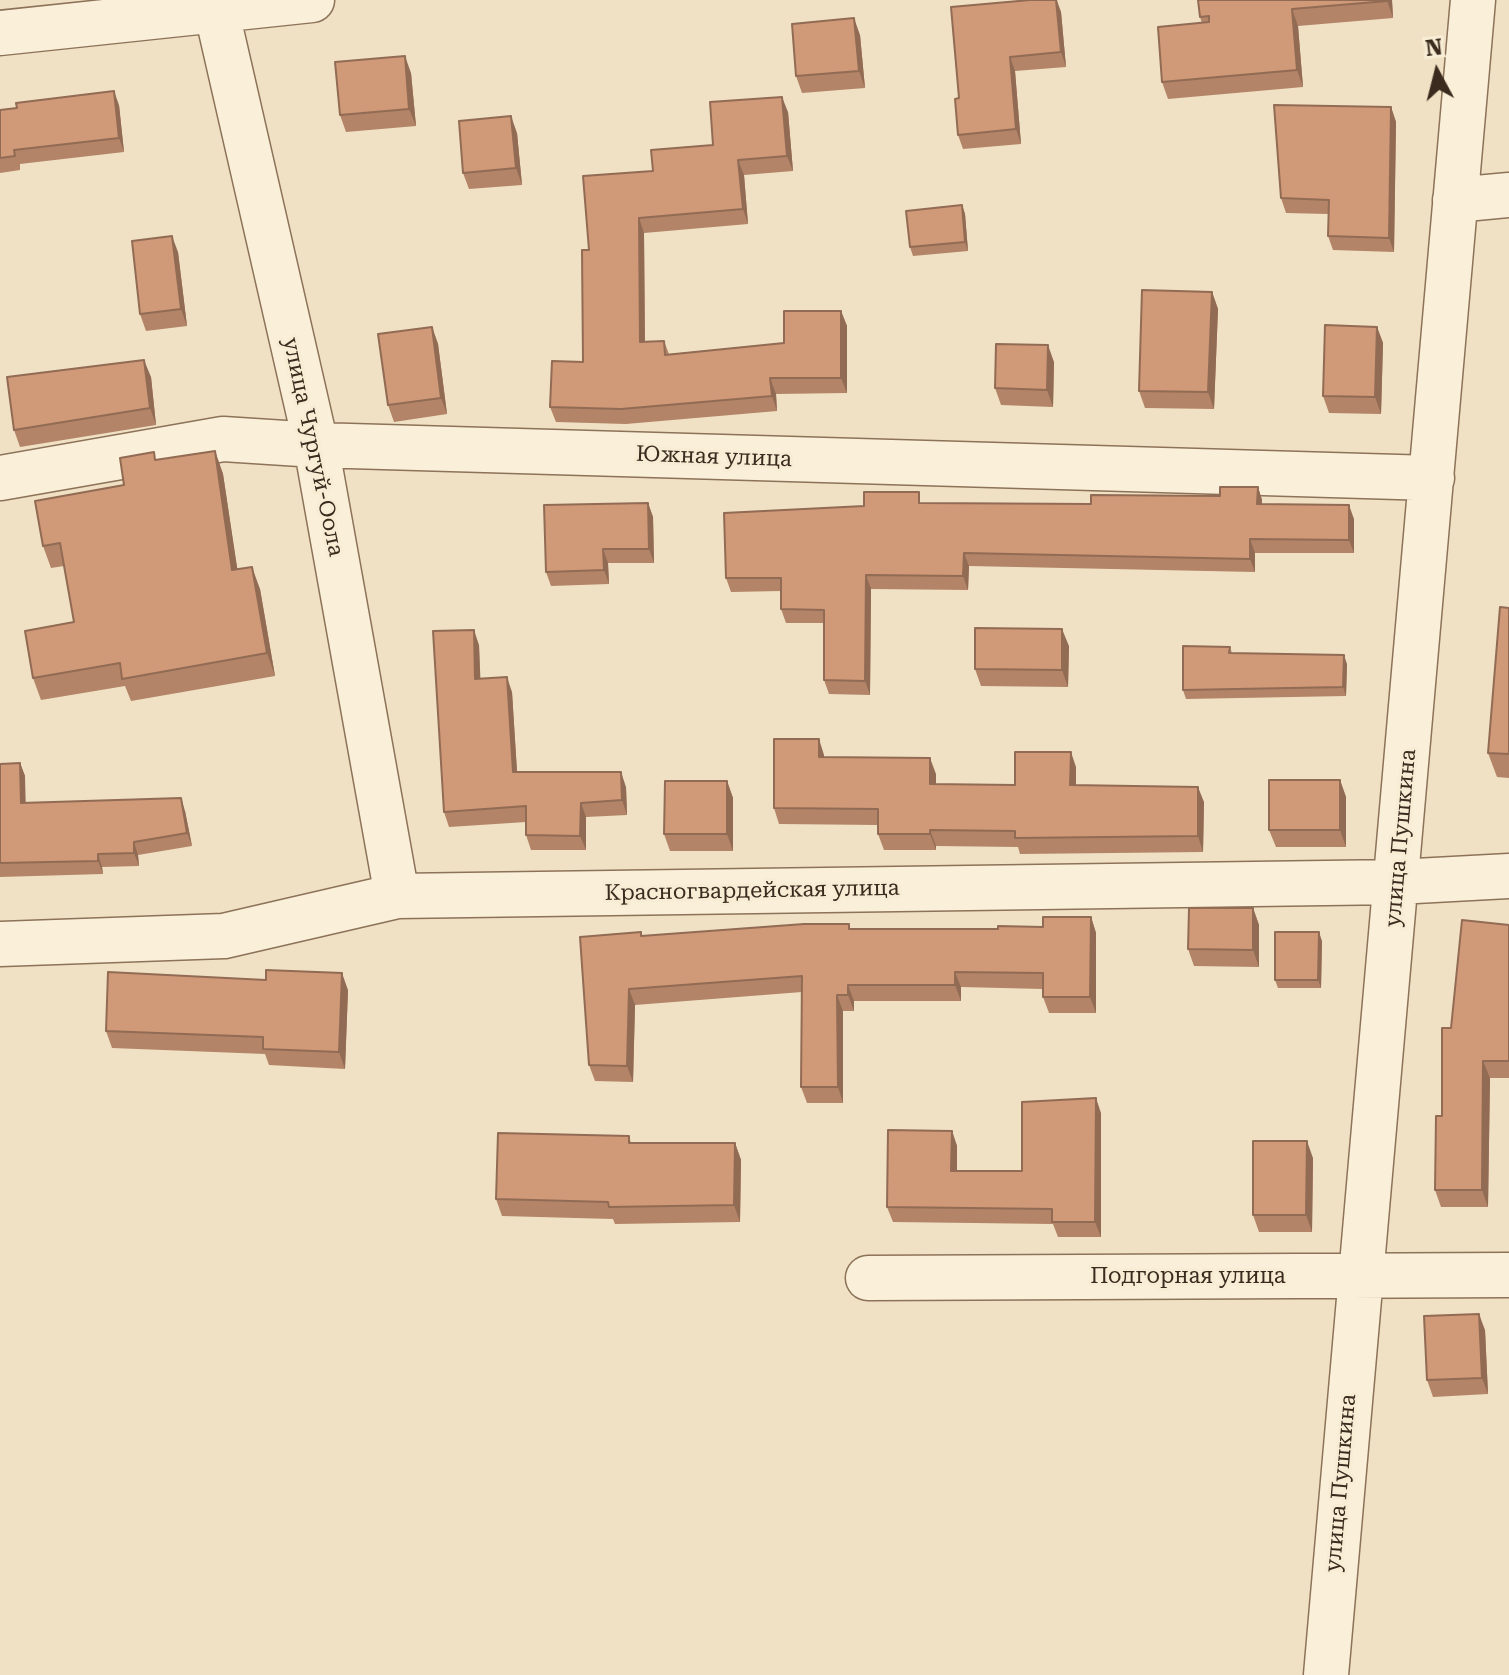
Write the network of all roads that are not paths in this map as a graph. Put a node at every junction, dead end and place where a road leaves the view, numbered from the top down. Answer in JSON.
{"nodes":[{"id":1,"x":312,"y":0,"type":"edge"},
{"id":2,"x":1473,"y":0,"type":"edge"},
{"id":3,"x":216,"y":4,"type":"edge"},
{"id":4,"x":0,"y":33,"type":"edge"},
{"id":5,"x":1509,"y":195,"type":"edge"},
{"id":6,"x":1455,"y":200,"type":"junction"},
{"id":7,"x":316,"y":445,"type":"junction"},
{"id":8,"x":0,"y":478,"type":"edge"},
{"id":9,"x":1432,"y":478,"type":"junction"},
{"id":10,"x":1509,"y":876,"type":"edge"},
{"id":11,"x":1397,"y":882,"type":"junction"},
{"id":12,"x":397,"y":896,"type":"junction"},
{"id":13,"x":0,"y":944,"type":"edge"},
{"id":14,"x":1509,"y":1275,"type":"edge"},
{"id":15,"x":1358,"y":1277,"type":"junction"},
{"id":16,"x":868,"y":1278,"type":"dead end"},
{"id":17,"x":1326,"y":1675,"type":"edge"}],
"edges":[{"from":1,"to":3,"type":"street"},
{"from":2,"to":6,"type":"street","name":"улица Пушкина"},
{"from":3,"to":4,"type":"street"},
{"from":3,"to":7,"type":"street","name":"улица Чургуй-Оола"},
{"from":5,"to":6,"type":"street"},
{"from":6,"to":9,"type":"street","name":"улица Пушкина"},
{"from":7,"to":8,"type":"street","name":"Южная улица"},
{"from":7,"to":9,"type":"street","name":"Южная улица"},
{"from":7,"to":12,"type":"street","name":"улица Чургуй-Оола"},
{"from":9,"to":11,"type":"street","name":"улица Пушкина"},
{"from":10,"to":11,"type":"street","name":"Красногвардейская улица"},
{"from":11,"to":12,"type":"street","name":"Красногвардейская улица"},
{"from":11,"to":15,"type":"street","name":"улица Пушкина"},
{"from":12,"to":13,"type":"street","name":"Красногвардейская улица"},
{"from":14,"to":15,"type":"street","name":"Подгорная улица"},
{"from":15,"to":16,"type":"street","name":"Подгорная улица"},
{"from":15,"to":17,"type":"street","name":"улица Пушкина"}]}
